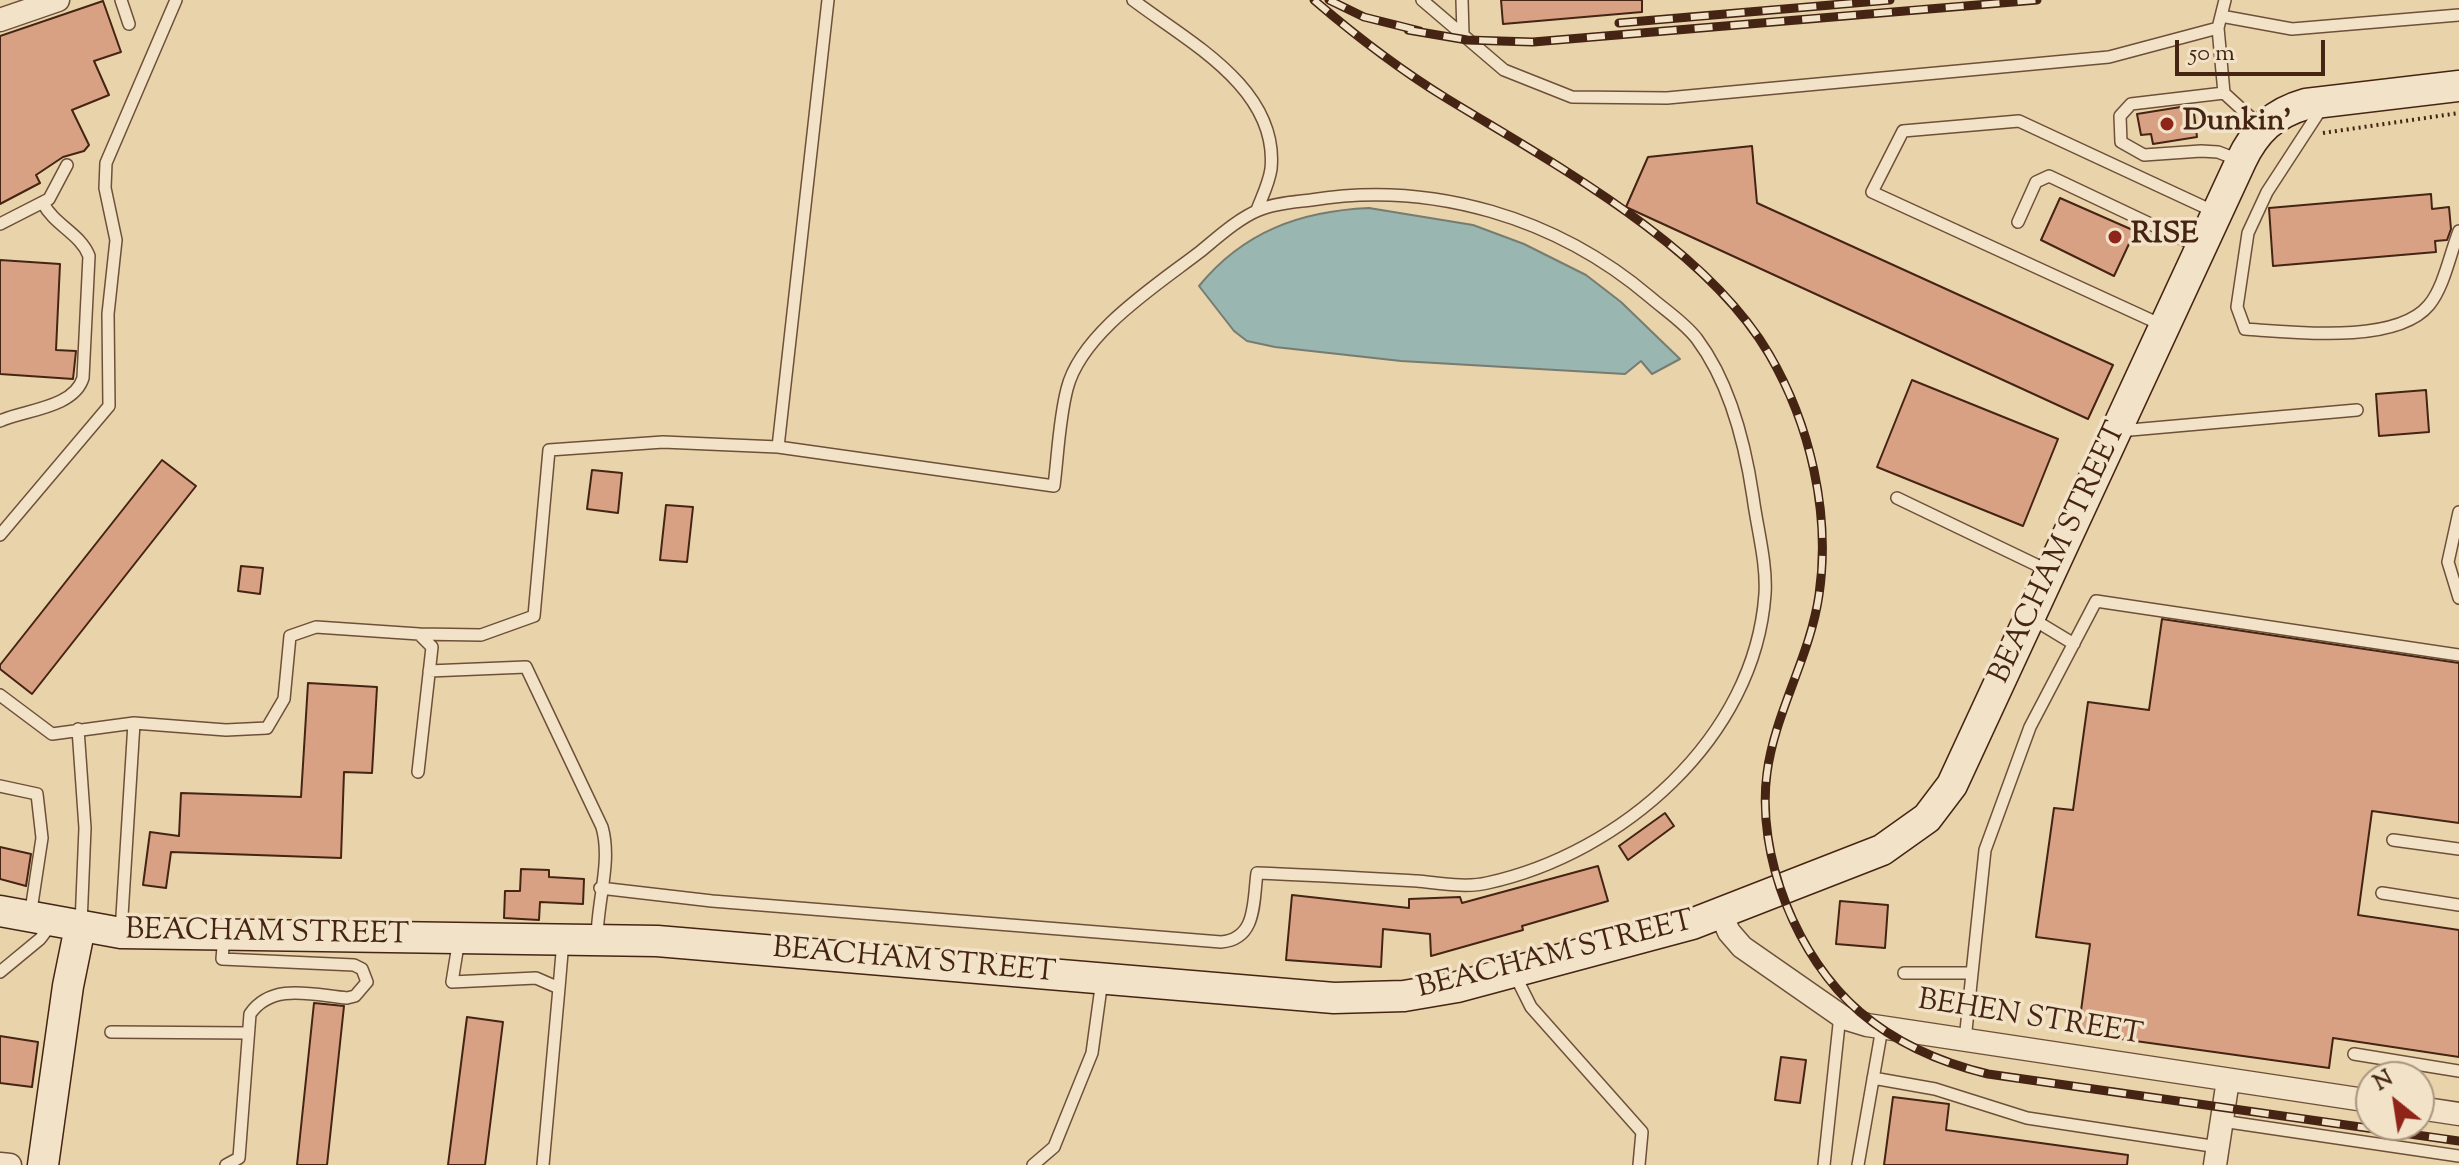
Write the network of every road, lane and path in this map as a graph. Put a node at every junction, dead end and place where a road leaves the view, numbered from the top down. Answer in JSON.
{"nodes":[{"id":1,"x":58,"y":0,"type":"edge"},
{"id":2,"x":121,"y":0,"type":"edge"},
{"id":3,"x":176,"y":0,"type":"edge"},
{"id":4,"x":828,"y":0,"type":"edge"},
{"id":5,"x":1133,"y":0,"type":"edge"},
{"id":6,"x":1422,"y":0,"type":"edge"},
{"id":7,"x":1462,"y":0,"type":"edge"},
{"id":8,"x":2225,"y":0,"type":"edge"},
{"id":9,"x":2459,"y":15,"type":"edge"},
{"id":10,"x":0,"y":20,"type":"edge"},
{"id":11,"x":2219,"y":22,"type":"junction"},
{"id":12,"x":129,"y":24,"type":"dead end"},
{"id":13,"x":1463,"y":34,"type":"junction"},
{"id":14,"x":2459,"y":86,"type":"edge"},
{"id":15,"x":2224,"y":93,"type":"junction"},
{"id":16,"x":2325,"y":102,"type":"junction"},
{"id":17,"x":2262,"y":128,"type":"junction"},
{"id":18,"x":2241,"y":161,"type":"junction"},
{"id":19,"x":67,"y":165,"type":"dead end"},
{"id":20,"x":43,"y":203,"type":"junction"},
{"id":21,"x":1257,"y":210,"type":"junction"},
{"id":22,"x":2216,"y":213,"type":"junction"},
{"id":23,"x":2018,"y":222,"type":"dead end"},
{"id":24,"x":0,"y":224,"type":"edge"},
{"id":25,"x":2459,"y":231,"type":"edge"},
{"id":26,"x":2200,"y":247,"type":"junction"},
{"id":27,"x":2165,"y":326,"type":"junction"},
{"id":28,"x":2357,"y":410,"type":"dead end"},
{"id":29,"x":0,"y":421,"type":"edge"},
{"id":30,"x":2118,"y":431,"type":"junction"},
{"id":31,"x":778,"y":447,"type":"junction"},
{"id":32,"x":1897,"y":498,"type":"dead end"},
{"id":33,"x":2459,"y":512,"type":"edge"},
{"id":34,"x":0,"y":535,"type":"edge"},
{"id":35,"x":2052,"y":572,"type":"junction"},
{"id":36,"x":2459,"y":598,"type":"edge"},
{"id":37,"x":2030,"y":618,"type":"junction"},
{"id":38,"x":419,"y":634,"type":"junction"},
{"id":39,"x":2074,"y":644,"type":"junction"},
{"id":40,"x":2459,"y":655,"type":"edge"},
{"id":41,"x":429,"y":671,"type":"junction"},
{"id":42,"x":0,"y":695,"type":"edge"},
{"id":43,"x":134,"y":723,"type":"junction"},
{"id":44,"x":78,"y":729,"type":"junction"},
{"id":45,"x":418,"y":772,"type":"dead end"},
{"id":46,"x":0,"y":786,"type":"edge"},
{"id":47,"x":2393,"y":840,"type":"dead end"},
{"id":48,"x":2459,"y":849,"type":"edge"},
{"id":49,"x":600,"y":888,"type":"junction"},
{"id":50,"x":2382,"y":893,"type":"dead end"},
{"id":51,"x":2459,"y":905,"type":"edge"},
{"id":52,"x":0,"y":911,"type":"edge"},
{"id":53,"x":1721,"y":914,"type":"junction"},
{"id":54,"x":55,"y":922,"type":"junction"},
{"id":55,"x":121,"y":933,"type":"junction"},
{"id":56,"x":224,"y":935,"type":"junction"},
{"id":57,"x":459,"y":939,"type":"junction"},
{"id":58,"x":563,"y":939,"type":"junction"},
{"id":59,"x":597,"y":939,"type":"junction"},
{"id":60,"x":0,"y":972,"type":"edge"},
{"id":61,"x":1514,"y":972,"type":"junction"},
{"id":62,"x":1904,"y":973,"type":"dead end"},
{"id":63,"x":1972,"y":973,"type":"junction"},
{"id":64,"x":1102,"y":980,"type":"junction"},
{"id":65,"x":559,"y":988,"type":"junction"},
{"id":66,"x":1840,"y":1015,"type":"junction"},
{"id":67,"x":1882,"y":1028,"type":"junction"},
{"id":68,"x":111,"y":1032,"type":"dead end"},
{"id":69,"x":248,"y":1033,"type":"junction"},
{"id":70,"x":1965,"y":1040,"type":"junction"},
{"id":71,"x":2354,"y":1054,"type":"dead end"},
{"id":72,"x":2459,"y":1071,"type":"edge"},
{"id":73,"x":1873,"y":1078,"type":"junction"},
{"id":74,"x":2228,"y":1080,"type":"junction"},
{"id":75,"x":2355,"y":1099,"type":"edge"},
{"id":76,"x":2435,"y":1110,"type":"edge"},
{"id":77,"x":2459,"y":1114,"type":"edge"},
{"id":78,"x":2222,"y":1121,"type":"junction"},
{"id":79,"x":2217,"y":1156,"type":"edge"},
{"id":80,"x":2459,"y":1156,"type":"edge"},
{"id":81,"x":0,"y":1164,"type":"edge"},
{"id":82,"x":10,"y":1165,"type":"edge"},
{"id":83,"x":45,"y":1165,"type":"edge"},
{"id":84,"x":226,"y":1165,"type":"edge"},
{"id":85,"x":543,"y":1165,"type":"edge"},
{"id":86,"x":1033,"y":1165,"type":"edge"},
{"id":87,"x":1639,"y":1165,"type":"edge"},
{"id":88,"x":1824,"y":1165,"type":"edge"},
{"id":89,"x":1858,"y":1165,"type":"edge"}],
"edges":[{"from":1,"to":10,"type":"street"},
{"from":2,"to":12,"type":"lane"},
{"from":3,"to":34,"type":"lane"},
{"from":4,"to":31,"type":"lane"},
{"from":5,"to":21,"type":"lane"},
{"from":6,"to":13,"type":"lane"},
{"from":7,"to":13,"type":"lane"},
{"from":8,"to":11,"type":"lane"},
{"from":9,"to":11,"type":"lane"},
{"from":11,"to":13,"type":"lane"},
{"from":11,"to":15,"type":"lane"},
{"from":14,"to":16,"type":"main road","name":"BEACHAM STREET"},
{"from":15,"to":17,"type":"lane"},
{"from":15,"to":18,"type":"lane"},
{"from":16,"to":17,"type":"main road","name":"BEACHAM STREET"},
{"from":16,"to":25,"type":"lane"},
{"from":17,"to":18,"type":"main road","name":"BEACHAM STREET"},
{"from":18,"to":22,"type":"main road","name":"BEACHAM STREET"},
{"from":19,"to":20,"type":"lane"},
{"from":20,"to":24,"type":"lane"},
{"from":20,"to":29,"type":"lane"},
{"from":21,"to":31,"type":"lane"},
{"from":21,"to":49,"type":"lane"},
{"from":22,"to":26,"type":"main road","name":"BEACHAM STREET"},
{"from":22,"to":27,"type":"lane"},
{"from":23,"to":26,"type":"lane"},
{"from":26,"to":27,"type":"main road","name":"BEACHAM STREET"},
{"from":27,"to":30,"type":"main road","name":"BEACHAM STREET"},
{"from":28,"to":30,"type":"lane"},
{"from":30,"to":35,"type":"main road","name":"BEACHAM STREET"},
{"from":31,"to":38,"type":"lane"},
{"from":32,"to":35,"type":"lane"},
{"from":33,"to":36,"type":"lane"},
{"from":35,"to":37,"type":"main road","name":"BEACHAM STREET"},
{"from":37,"to":39,"type":"lane"},
{"from":37,"to":53,"type":"main road","name":"BEACHAM STREET"},
{"from":38,"to":41,"type":"lane"},
{"from":38,"to":43,"type":"lane"},
{"from":39,"to":40,"type":"lane"},
{"from":39,"to":63,"type":"lane"},
{"from":41,"to":45,"type":"lane"},
{"from":41,"to":49,"type":"lane"},
{"from":42,"to":44,"type":"lane"},
{"from":43,"to":44,"type":"lane"},
{"from":43,"to":55,"type":"lane"},
{"from":44,"to":54,"type":"lane"},
{"from":46,"to":54,"type":"lane"},
{"from":47,"to":48,"type":"lane"},
{"from":49,"to":59,"type":"lane"},
{"from":50,"to":51,"type":"lane"},
{"from":52,"to":54,"type":"main road","name":"BEACHAM STREET"},
{"from":53,"to":61,"type":"main road","name":"BEACHAM STREET"},
{"from":53,"to":66,"type":"street","name":"BEHEN STREET"},
{"from":54,"to":55,"type":"main road","name":"BEACHAM STREET"},
{"from":54,"to":60,"type":"lane"},
{"from":54,"to":83,"type":"main road"},
{"from":55,"to":56,"type":"main road","name":"BEACHAM STREET"},
{"from":56,"to":57,"type":"main road","name":"BEACHAM STREET"},
{"from":56,"to":69,"type":"lane"},
{"from":57,"to":58,"type":"main road","name":"BEACHAM STREET"},
{"from":57,"to":65,"type":"lane"},
{"from":58,"to":59,"type":"main road","name":"BEACHAM STREET"},
{"from":58,"to":65,"type":"lane"},
{"from":59,"to":64,"type":"main road","name":"BEACHAM STREET"},
{"from":61,"to":64,"type":"main road","name":"BEACHAM STREET"},
{"from":61,"to":87,"type":"lane"},
{"from":62,"to":63,"type":"lane"},
{"from":63,"to":70,"type":"lane"},
{"from":64,"to":86,"type":"lane"},
{"from":65,"to":85,"type":"lane"},
{"from":66,"to":67,"type":"street","name":"BEHEN STREET"},
{"from":66,"to":88,"type":"lane"},
{"from":67,"to":70,"type":"street","name":"BEHEN STREET"},
{"from":67,"to":73,"type":"lane"},
{"from":68,"to":69,"type":"lane"},
{"from":69,"to":84,"type":"lane"},
{"from":70,"to":74,"type":"street","name":"BEHEN STREET"},
{"from":71,"to":72,"type":"lane"},
{"from":73,"to":79,"type":"lane"},
{"from":73,"to":89,"type":"lane"},
{"from":74,"to":75,"type":"street","name":"BEHEN STREET"},
{"from":74,"to":78,"type":"street"},
{"from":76,"to":77,"type":"street"},
{"from":78,"to":79,"type":"street"},
{"from":78,"to":80,"type":"lane"},
{"from":81,"to":82,"type":"street"}]}
